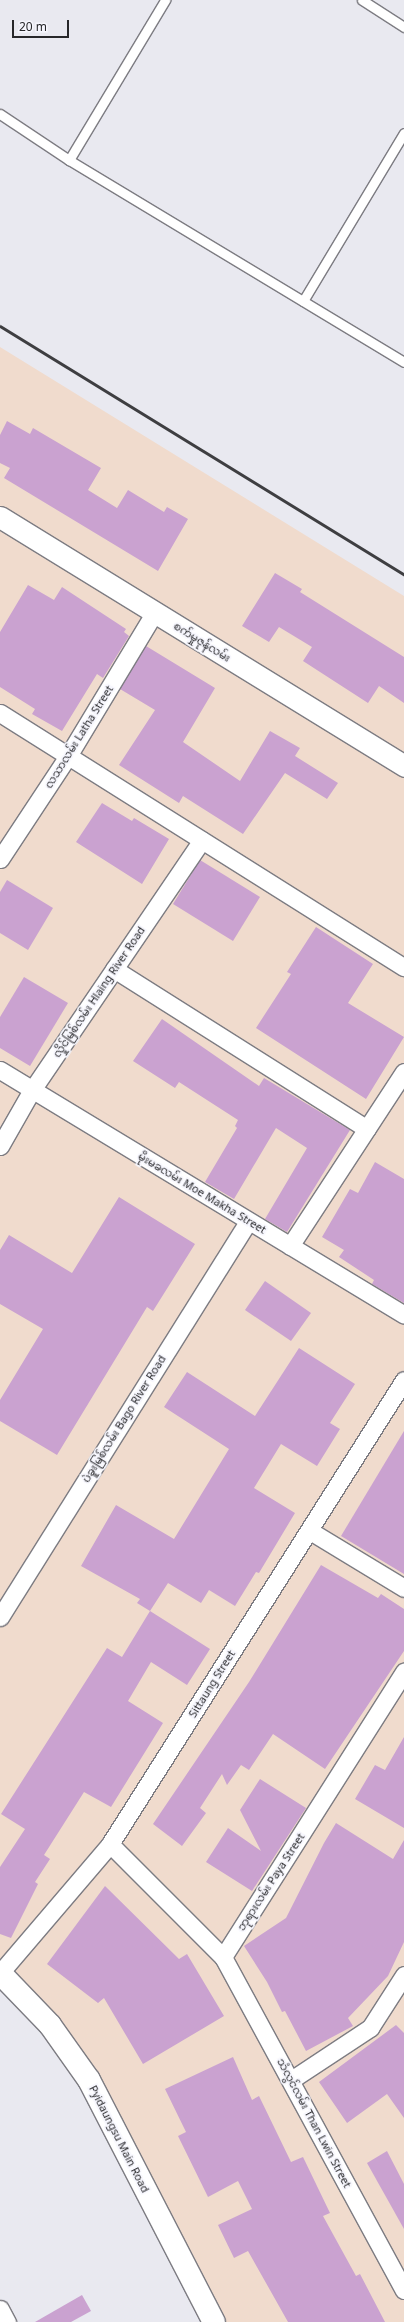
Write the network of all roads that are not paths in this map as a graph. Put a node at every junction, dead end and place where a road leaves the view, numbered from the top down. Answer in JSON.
{"nodes":[{"id":1,"x":165,"y":0,"type":"edge"},
{"id":2,"x":362,"y":0,"type":"edge"},
{"id":3,"x":404,"y":27,"type":"edge"},
{"id":4,"x":0,"y":114,"type":"edge"},
{"id":5,"x":404,"y":133,"type":"edge"},
{"id":6,"x":69,"y":160,"type":"junction"},
{"id":7,"x":303,"y":301,"type":"junction"},
{"id":8,"x":404,"y":362,"type":"edge"},
{"id":9,"x":0,"y":517,"type":"edge"},
{"id":10,"x":155,"y":612,"type":"junction"},
{"id":11,"x":0,"y":713,"type":"edge"},
{"id":12,"x":68,"y":756,"type":"junction"},
{"id":13,"x":404,"y":766,"type":"edge"},
{"id":14,"x":202,"y":840,"type":"junction"},
{"id":15,"x":0,"y":859,"type":"edge"},
{"id":16,"x":404,"y":967,"type":"edge"},
{"id":17,"x":114,"y":969,"type":"junction"},
{"id":18,"x":0,"y":1070,"type":"edge"},
{"id":19,"x":404,"y":1072,"type":"edge"},
{"id":20,"x":32,"y":1090,"type":"junction"},
{"id":21,"x":366,"y":1129,"type":"junction"},
{"id":22,"x":0,"y":1146,"type":"edge"},
{"id":23,"x":248,"y":1221,"type":"junction"},
{"id":24,"x":290,"y":1246,"type":"junction"},
{"id":25,"x":404,"y":1315,"type":"edge"},
{"id":26,"x":404,"y":1380,"type":"edge"},
{"id":27,"x":310,"y":1531,"type":"junction"},
{"id":28,"x":404,"y":1588,"type":"edge"},
{"id":29,"x":0,"y":1617,"type":"edge"},
{"id":30,"x":404,"y":1672,"type":"edge"},
{"id":31,"x":110,"y":1844,"type":"junction"},
{"id":32,"x":223,"y":1957,"type":"junction"},
{"id":33,"x":0,"y":1973,"type":"edge"},
{"id":34,"x":404,"y":1975,"type":"edge"},
{"id":35,"x":292,"y":2080,"type":"junction"},
{"id":36,"x":404,"y":2290,"type":"edge"},
{"id":37,"x":0,"y":2309,"type":"edge"},
{"id":38,"x":7,"y":2322,"type":"edge"},
{"id":39,"x":214,"y":2322,"type":"edge"}],
"edges":[{"from":1,"to":6,"type":"lane"},
{"from":2,"to":3,"type":"lane"},
{"from":4,"to":6,"type":"lane"},
{"from":5,"to":7,"type":"lane"},
{"from":6,"to":7,"type":"lane"},
{"from":7,"to":8,"type":"lane"},
{"from":9,"to":10,"type":"street","name":"စက်မှုဇုန်လမ်း"},
{"from":10,"to":12,"type":"street","name":"လသာလမ်း Latha Street"},
{"from":10,"to":13,"type":"street","name":"စက်မှုဇုန်လမ်း"},
{"from":11,"to":12,"type":"street"},
{"from":12,"to":14,"type":"street"},
{"from":12,"to":15,"type":"street","name":"လသာလမ်း Latha Street"},
{"from":14,"to":16,"type":"street"},
{"from":14,"to":17,"type":"street","name":"လှိုင်မြစ်လမ်း Hlaing River Road"},
{"from":17,"to":20,"type":"street","name":"လှိုင်မြစ်လမ်း Hlaing River Road"},
{"from":17,"to":21,"type":"street"},
{"from":18,"to":20,"type":"street","name":"မိုးမခလမ်း Moe Makha Street"},
{"from":19,"to":21,"type":"street"},
{"from":20,"to":22,"type":"street","name":"လှိုင်မြစ်လမ်း Hlaing River Road"},
{"from":20,"to":23,"type":"street","name":"မိုးမခလမ်း Moe Makha Street"},
{"from":21,"to":24,"type":"street"},
{"from":23,"to":24,"type":"street","name":"မိုးမခလမ်း Moe Makha Street"},
{"from":23,"to":29,"type":"street","name":"ပဲခူးမြစ်လမ်း Bago River Road"},
{"from":24,"to":25,"type":"street","name":"မိုးမခလမ်း Moe Makha Street"},
{"from":26,"to":27,"type":"street","name":"Sittaung Street"},
{"from":27,"to":28,"type":"street"},
{"from":27,"to":31,"type":"street","name":"Sittaung Street"},
{"from":30,"to":32,"type":"street","name":"ဘုရားလမ်း Paya Street"},
{"from":31,"to":32,"type":"street"},
{"from":31,"to":33,"type":"street","name":"Sittaung Street"},
{"from":32,"to":35,"type":"street","name":"သံလွင်လမ်း Than Lwin Street"},
{"from":33,"to":39,"type":"main road","name":"Pyidaungsu Main Road"},
{"from":34,"to":35,"type":"street"},
{"from":35,"to":36,"type":"street","name":"သံလွင်လမ်း Than Lwin Street"},
{"from":37,"to":38,"type":"street"}]}
